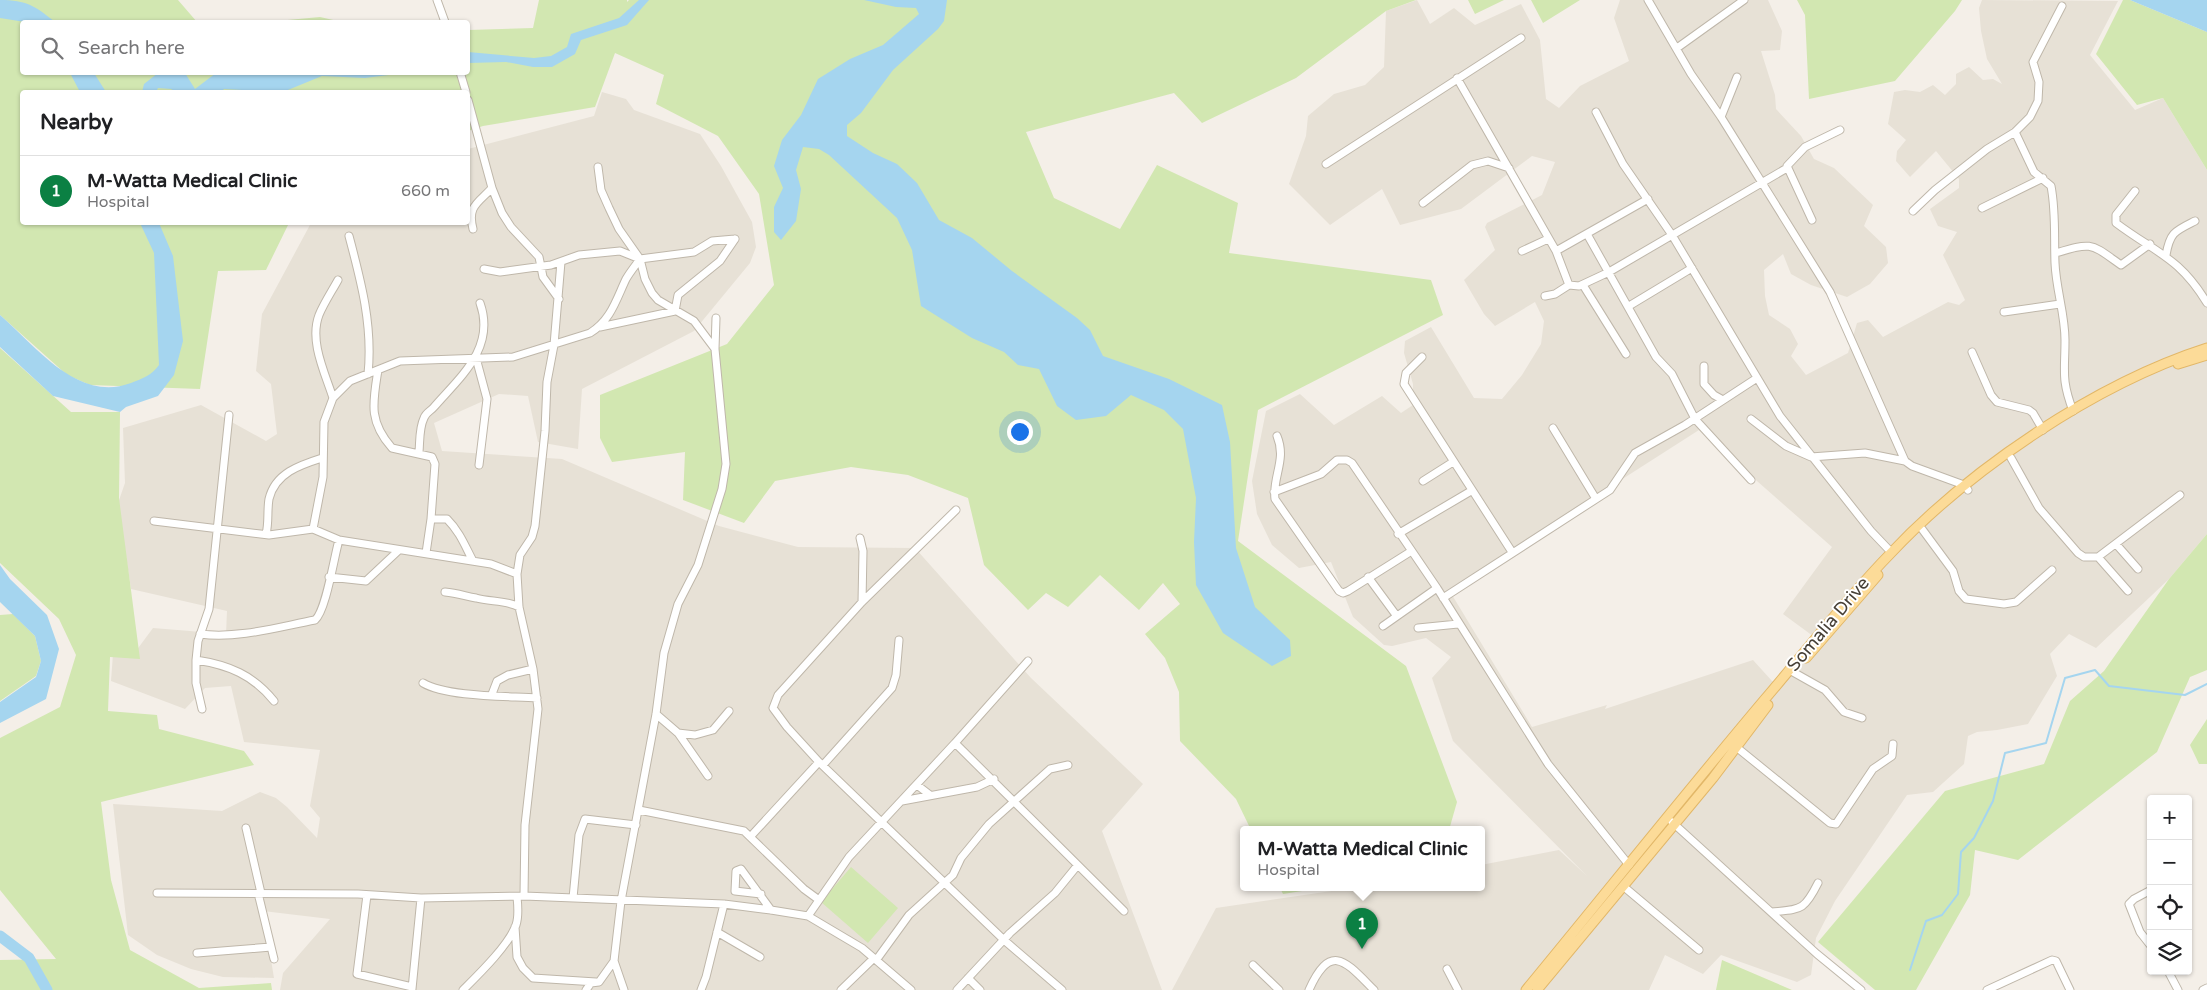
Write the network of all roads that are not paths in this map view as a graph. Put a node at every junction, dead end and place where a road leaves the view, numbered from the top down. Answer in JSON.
{"nodes":[{"id":1,"x":437,"y":0,"type":"edge"},
{"id":2,"x":1648,"y":0,"type":"edge"},
{"id":3,"x":1744,"y":0,"type":"edge"},
{"id":4,"x":2062,"y":6,"type":"dead end"},
{"id":5,"x":444,"y":20,"type":"edge"},
{"id":6,"x":1521,"y":38,"type":"dead end"},
{"id":7,"x":1678,"y":48,"type":"junction"},
{"id":8,"x":461,"y":75,"type":"edge"},
{"id":9,"x":1737,"y":77,"type":"dead end"},
{"id":10,"x":1457,"y":78,"type":"junction"},
{"id":11,"x":465,"y":90,"type":"edge"},
{"id":12,"x":470,"y":107,"type":"edge"},
{"id":13,"x":1596,"y":112,"type":"dead end"},
{"id":14,"x":1721,"y":117,"type":"junction"},
{"id":15,"x":1840,"y":130,"type":"dead end"},
{"id":16,"x":2015,"y":132,"type":"junction"},
{"id":17,"x":1326,"y":164,"type":"dead end"},
{"id":18,"x":598,"y":167,"type":"dead end"},
{"id":19,"x":1509,"y":168,"type":"junction"},
{"id":20,"x":1787,"y":168,"type":"junction"},
{"id":21,"x":2043,"y":178,"type":"junction"},
{"id":22,"x":1761,"y":182,"type":"junction"},
{"id":23,"x":492,"y":188,"type":"junction"},
{"id":24,"x":2135,"y":191,"type":"dead end"},
{"id":25,"x":1648,"y":199,"type":"junction"},
{"id":26,"x":1423,"y":203,"type":"dead end"},
{"id":27,"x":1982,"y":208,"type":"dead end"},
{"id":28,"x":1913,"y":212,"type":"dead end"},
{"id":29,"x":1812,"y":220,"type":"dead end"},
{"id":30,"x":2195,"y":221,"type":"dead end"},
{"id":31,"x":473,"y":229,"type":"dead end"},
{"id":32,"x":1587,"y":234,"type":"junction"},
{"id":33,"x":1672,"y":235,"type":"junction"},
{"id":34,"x":349,"y":236,"type":"dead end"},
{"id":35,"x":1548,"y":239,"type":"junction"},
{"id":36,"x":2150,"y":244,"type":"junction"},
{"id":37,"x":1522,"y":251,"type":"dead end"},
{"id":38,"x":1556,"y":252,"type":"junction"},
{"id":39,"x":2056,"y":253,"type":"junction"},
{"id":40,"x":2166,"y":254,"type":"junction"},
{"id":41,"x":640,"y":259,"type":"junction"},
{"id":42,"x":561,"y":262,"type":"junction"},
{"id":43,"x":541,"y":265,"type":"junction"},
{"id":44,"x":1692,"y":268,"type":"junction"},
{"id":45,"x":484,"y":270,"type":"dead end"},
{"id":46,"x":1609,"y":272,"type":"junction"},
{"id":47,"x":338,"y":280,"type":"dead end"},
{"id":48,"x":1583,"y":285,"type":"junction"},
{"id":49,"x":1569,"y":286,"type":"junction"},
{"id":50,"x":1545,"y":296,"type":"dead end"},
{"id":51,"x":559,"y":299,"type":"junction"},
{"id":52,"x":480,"y":303,"type":"dead end"},
{"id":53,"x":2207,"y":303,"type":"edge"},
{"id":54,"x":2060,"y":304,"type":"junction"},
{"id":55,"x":1629,"y":306,"type":"junction"},
{"id":56,"x":675,"y":311,"type":"junction"},
{"id":57,"x":2004,"y":312,"type":"dead end"},
{"id":58,"x":716,"y":318,"type":"dead end"},
{"id":59,"x":600,"y":327,"type":"junction"},
{"id":60,"x":554,"y":344,"type":"junction"},
{"id":61,"x":2207,"y":348,"type":"edge"},
{"id":62,"x":715,"y":349,"type":"junction"},
{"id":63,"x":1972,"y":352,"type":"dead end"},
{"id":64,"x":1626,"y":354,"type":"dead end"},
{"id":65,"x":2207,"y":355,"type":"edge"},
{"id":66,"x":1422,"y":357,"type":"dead end"},
{"id":67,"x":476,"y":358,"type":"junction"},
{"id":68,"x":1704,"y":366,"type":"dead end"},
{"id":69,"x":378,"y":370,"type":"junction"},
{"id":70,"x":368,"y":374,"type":"junction"},
{"id":71,"x":1757,"y":378,"type":"junction"},
{"id":72,"x":333,"y":398,"type":"junction"},
{"id":73,"x":1723,"y":400,"type":"junction"},
{"id":74,"x":2073,"y":411,"type":"junction"},
{"id":75,"x":229,"y":415,"type":"dead end"},
{"id":76,"x":1751,"y":418,"type":"dead end"},
{"id":77,"x":1695,"y":419,"type":"junction"},
{"id":78,"x":1554,"y":428,"type":"dead end"},
{"id":79,"x":2043,"y":430,"type":"junction"},
{"id":80,"x":1277,"y":436,"type":"dead end"},
{"id":81,"x":418,"y":452,"type":"junction"},
{"id":82,"x":1811,"y":457,"type":"junction"},
{"id":83,"x":322,"y":458,"type":"junction"},
{"id":84,"x":2011,"y":458,"type":"junction"},
{"id":85,"x":1905,"y":461,"type":"junction"},
{"id":86,"x":1454,"y":462,"type":"junction"},
{"id":87,"x":479,"y":465,"type":"dead end"},
{"id":88,"x":1751,"y":480,"type":"dead end"},
{"id":89,"x":1423,"y":481,"type":"dead end"},
{"id":90,"x":1966,"y":487,"type":"junction"},
{"id":91,"x":1471,"y":491,"type":"junction"},
{"id":92,"x":1274,"y":492,"type":"junction"},
{"id":93,"x":2180,"y":495,"type":"dead end"},
{"id":94,"x":1596,"y":499,"type":"junction"},
{"id":95,"x":956,"y":510,"type":"dead end"},
{"id":96,"x":431,"y":519,"type":"junction"},
{"id":97,"x":154,"y":521,"type":"dead end"},
{"id":98,"x":219,"y":529,"type":"junction"},
{"id":99,"x":313,"y":529,"type":"junction"},
{"id":100,"x":1922,"y":529,"type":"junction"},
{"id":101,"x":266,"y":534,"type":"junction"},
{"id":102,"x":1398,"y":534,"type":"junction"},
{"id":103,"x":860,"y":538,"type":"dead end"},
{"id":104,"x":339,"y":540,"type":"junction"},
{"id":105,"x":2116,"y":544,"type":"junction"},
{"id":106,"x":399,"y":550,"type":"junction"},
{"id":107,"x":1410,"y":552,"type":"junction"},
{"id":108,"x":1512,"y":552,"type":"junction"},
{"id":109,"x":1891,"y":552,"type":"junction"},
{"id":110,"x":426,"y":553,"type":"junction"},
{"id":111,"x":2098,"y":557,"type":"junction"},
{"id":112,"x":473,"y":562,"type":"junction"},
{"id":113,"x":2138,"y":569,"type":"dead end"},
{"id":114,"x":2052,"y":570,"type":"dead end"},
{"id":115,"x":517,"y":574,"type":"junction"},
{"id":116,"x":1368,"y":577,"type":"junction"},
{"id":117,"x":329,"y":578,"type":"junction"},
{"id":118,"x":1437,"y":588,"type":"junction"},
{"id":119,"x":2128,"y":591,"type":"dead end"},
{"id":120,"x":445,"y":592,"type":"dead end"},
{"id":121,"x":1443,"y":598,"type":"junction"},
{"id":122,"x":862,"y":602,"type":"junction"},
{"id":123,"x":519,"y":607,"type":"junction"},
{"id":124,"x":1396,"y":615,"type":"junction"},
{"id":125,"x":1458,"y":624,"type":"junction"},
{"id":126,"x":1383,"y":626,"type":"dead end"},
{"id":127,"x":1418,"y":628,"type":"dead end"},
{"id":128,"x":200,"y":634,"type":"junction"},
{"id":129,"x":900,"y":640,"type":"dead end"},
{"id":130,"x":196,"y":660,"type":"junction"},
{"id":131,"x":1028,"y":661,"type":"dead end"},
{"id":132,"x":533,"y":669,"type":"junction"},
{"id":133,"x":1793,"y":672,"type":"junction"},
{"id":134,"x":423,"y":683,"type":"dead end"},
{"id":135,"x":492,"y":694,"type":"junction"},
{"id":136,"x":537,"y":698,"type":"junction"},
{"id":137,"x":274,"y":701,"type":"dead end"},
{"id":138,"x":202,"y":709,"type":"dead end"},
{"id":139,"x":729,"y":711,"type":"dead end"},
{"id":140,"x":656,"y":714,"type":"junction"},
{"id":141,"x":1862,"y":718,"type":"dead end"},
{"id":142,"x":678,"y":733,"type":"junction"},
{"id":143,"x":955,"y":743,"type":"junction"},
{"id":144,"x":1894,"y":744,"type":"dead end"},
{"id":145,"x":1735,"y":746,"type":"junction"},
{"id":146,"x":821,"y":763,"type":"junction"},
{"id":147,"x":1068,"y":765,"type":"dead end"},
{"id":148,"x":708,"y":776,"type":"dead end"},
{"id":149,"x":994,"y":779,"type":"junction"},
{"id":150,"x":917,"y":785,"type":"junction"},
{"id":151,"x":930,"y":795,"type":"junction"},
{"id":152,"x":902,"y":801,"type":"junction"},
{"id":153,"x":1014,"y":801,"type":"junction"},
{"id":154,"x":638,"y":810,"type":"junction"},
{"id":155,"x":882,"y":820,"type":"junction"},
{"id":156,"x":1671,"y":821,"type":"junction"},
{"id":157,"x":636,"y":825,"type":"junction"},
{"id":158,"x":246,"y":828,"type":"dead end"},
{"id":159,"x":751,"y":836,"type":"junction"},
{"id":160,"x":1629,"y":865,"type":"junction"},
{"id":161,"x":1077,"y":866,"type":"junction"},
{"id":162,"x":947,"y":883,"type":"junction"},
{"id":163,"x":1818,"y":883,"type":"dead end"},
{"id":164,"x":1623,"y":886,"type":"junction"},
{"id":165,"x":2147,"y":892,"type":"edge"},
{"id":166,"x":157,"y":893,"type":"dead end"},
{"id":167,"x":259,"y":893,"type":"junction"},
{"id":168,"x":761,"y":894,"type":"dead end"},
{"id":169,"x":367,"y":896,"type":"junction"},
{"id":170,"x":521,"y":897,"type":"junction"},
{"id":171,"x":421,"y":898,"type":"junction"},
{"id":172,"x":572,"y":898,"type":"junction"},
{"id":173,"x":818,"y":900,"type":"junction"},
{"id":174,"x":621,"y":901,"type":"junction"},
{"id":175,"x":724,"y":904,"type":"junction"},
{"id":176,"x":771,"y":910,"type":"junction"},
{"id":177,"x":1124,"y":911,"type":"dead end"},
{"id":178,"x":1772,"y":912,"type":"junction"},
{"id":179,"x":808,"y":916,"type":"junction"},
{"id":180,"x":515,"y":927,"type":"junction"},
{"id":181,"x":717,"y":932,"type":"junction"},
{"id":182,"x":1004,"y":940,"type":"junction"},
{"id":183,"x":2147,"y":941,"type":"edge"},
{"id":184,"x":271,"y":947,"type":"junction"},
{"id":185,"x":1700,"y":950,"type":"dead end"},
{"id":186,"x":197,"y":953,"type":"dead end"},
{"id":187,"x":760,"y":957,"type":"dead end"},
{"id":188,"x":274,"y":959,"type":"dead end"},
{"id":189,"x":875,"y":959,"type":"junction"},
{"id":190,"x":614,"y":960,"type":"junction"},
{"id":191,"x":1253,"y":965,"type":"dead end"},
{"id":192,"x":1447,"y":969,"type":"dead end"},
{"id":193,"x":2170,"y":975,"type":"edge"},
{"id":194,"x":968,"y":978,"type":"junction"},
{"id":195,"x":599,"y":982,"type":"junction"},
{"id":196,"x":1858,"y":988,"type":"edge"},
{"id":197,"x":2207,"y":988,"type":"edge"},
{"id":198,"x":412,"y":989,"type":"edge"},
{"id":199,"x":626,"y":989,"type":"edge"},
{"id":200,"x":463,"y":990,"type":"edge"},
{"id":201,"x":586,"y":990,"type":"edge"},
{"id":202,"x":701,"y":990,"type":"edge"},
{"id":203,"x":841,"y":990,"type":"edge"},
{"id":204,"x":911,"y":990,"type":"edge"},
{"id":205,"x":957,"y":990,"type":"edge"},
{"id":206,"x":980,"y":990,"type":"edge"},
{"id":207,"x":1062,"y":990,"type":"edge"},
{"id":208,"x":1279,"y":990,"type":"edge"},
{"id":209,"x":1309,"y":990,"type":"edge"},
{"id":210,"x":1374,"y":990,"type":"edge"},
{"id":211,"x":1458,"y":990,"type":"edge"},
{"id":212,"x":1526,"y":990,"type":"edge"},
{"id":213,"x":1537,"y":990,"type":"edge"},
{"id":214,"x":1987,"y":990,"type":"edge"},
{"id":215,"x":2070,"y":990,"type":"edge"},
{"id":216,"x":2178,"y":990,"type":"edge"},
{"id":217,"x":2203,"y":990,"type":"edge"}],
"edges":[{"from":1,"to":5,"type":"street"},
{"from":2,"to":7,"type":"street"},
{"from":3,"to":7,"type":"street"},
{"from":4,"to":16,"type":"street"},
{"from":6,"to":10,"type":"street"},
{"from":7,"to":14,"type":"street"},
{"from":8,"to":11,"type":"street"},
{"from":9,"to":14,"type":"street"},
{"from":10,"to":17,"type":"street"},
{"from":10,"to":19,"type":"street"},
{"from":12,"to":23,"type":"street"},
{"from":13,"to":25,"type":"street"},
{"from":14,"to":22,"type":"street"},
{"from":15,"to":20,"type":"street"},
{"from":16,"to":21,"type":"street"},
{"from":16,"to":28,"type":"street"},
{"from":18,"to":41,"type":"street"},
{"from":19,"to":26,"type":"street"},
{"from":19,"to":35,"type":"street"},
{"from":20,"to":22,"type":"street"},
{"from":20,"to":29,"type":"street"},
{"from":21,"to":27,"type":"street"},
{"from":21,"to":39,"type":"street"},
{"from":22,"to":33,"type":"street"},
{"from":22,"to":85,"type":"street"},
{"from":23,"to":31,"type":"street"},
{"from":23,"to":43,"type":"street"},
{"from":24,"to":36,"type":"street"},
{"from":25,"to":32,"type":"street"},
{"from":25,"to":33,"type":"street"},
{"from":30,"to":40,"type":"street"},
{"from":32,"to":38,"type":"street"},
{"from":32,"to":46,"type":"street"},
{"from":33,"to":44,"type":"street"},
{"from":33,"to":46,"type":"street"},
{"from":34,"to":70,"type":"street"},
{"from":35,"to":37,"type":"street"},
{"from":35,"to":38,"type":"street"},
{"from":36,"to":39,"type":"street"},
{"from":36,"to":40,"type":"street"},
{"from":38,"to":49,"type":"street"},
{"from":39,"to":54,"type":"street"},
{"from":40,"to":53,"type":"street"},
{"from":41,"to":42,"type":"street"},
{"from":41,"to":56,"type":"street"},
{"from":41,"to":56,"type":"street"},
{"from":41,"to":59,"type":"street"},
{"from":42,"to":43,"type":"street"},
{"from":42,"to":51,"type":"street"},
{"from":43,"to":45,"type":"street"},
{"from":43,"to":51,"type":"street"},
{"from":44,"to":55,"type":"street"},
{"from":44,"to":71,"type":"street"},
{"from":46,"to":48,"type":"street"},
{"from":46,"to":55,"type":"street"},
{"from":47,"to":72,"type":"street"},
{"from":48,"to":49,"type":"street"},
{"from":48,"to":64,"type":"street"},
{"from":49,"to":50,"type":"street"},
{"from":51,"to":60,"type":"street"},
{"from":52,"to":67,"type":"street"},
{"from":54,"to":57,"type":"street"},
{"from":54,"to":74,"type":"street"},
{"from":55,"to":77,"type":"street"},
{"from":56,"to":59,"type":"street"},
{"from":56,"to":62,"type":"street"},
{"from":58,"to":62,"type":"street"},
{"from":59,"to":60,"type":"street"},
{"from":60,"to":67,"type":"street"},
{"from":60,"to":115,"type":"street"},
{"from":61,"to":74,"type":"main road","name":"Somalia Drive"},
{"from":62,"to":140,"type":"street"},
{"from":63,"to":79,"type":"street"},
{"from":65,"to":84,"type":"main road","name":"Somalia Drive"},
{"from":66,"to":86,"type":"street"},
{"from":67,"to":69,"type":"street"},
{"from":67,"to":81,"type":"street"},
{"from":67,"to":87,"type":"street"},
{"from":68,"to":73,"type":"street"},
{"from":69,"to":70,"type":"street"},
{"from":69,"to":81,"type":"street"},
{"from":70,"to":72,"type":"street"},
{"from":71,"to":73,"type":"street"},
{"from":71,"to":82,"type":"street"},
{"from":72,"to":83,"type":"street"},
{"from":73,"to":77,"type":"street"},
{"from":74,"to":79,"type":"main road","name":"Somalia Drive"},
{"from":75,"to":98,"type":"street"},
{"from":76,"to":82,"type":"street"},
{"from":77,"to":88,"type":"street"},
{"from":77,"to":94,"type":"street"},
{"from":78,"to":94,"type":"street"},
{"from":79,"to":90,"type":"main road","name":"Somalia Drive"},
{"from":80,"to":92,"type":"street"},
{"from":81,"to":96,"type":"street"},
{"from":82,"to":85,"type":"street"},
{"from":82,"to":109,"type":"street"},
{"from":83,"to":99,"type":"street"},
{"from":83,"to":101,"type":"street"},
{"from":84,"to":90,"type":"main road","name":"Somalia Drive"},
{"from":84,"to":111,"type":"street"},
{"from":85,"to":90,"type":"street"},
{"from":86,"to":89,"type":"street"},
{"from":86,"to":91,"type":"street"},
{"from":90,"to":100,"type":"main road","name":"Somalia Drive"},
{"from":90,"to":109,"type":"main road","name":"Somalia Drive"},
{"from":91,"to":102,"type":"street"},
{"from":91,"to":108,"type":"street"},
{"from":92,"to":102,"type":"street"},
{"from":92,"to":116,"type":"street"},
{"from":93,"to":105,"type":"street"},
{"from":94,"to":108,"type":"street"},
{"from":95,"to":122,"type":"street"},
{"from":96,"to":110,"type":"street"},
{"from":96,"to":112,"type":"street"},
{"from":97,"to":98,"type":"street"},
{"from":98,"to":101,"type":"street"},
{"from":98,"to":128,"type":"street"},
{"from":99,"to":101,"type":"street"},
{"from":99,"to":104,"type":"street"},
{"from":100,"to":114,"type":"street"},
{"from":100,"to":133,"type":"main road","name":"Somalia Drive"},
{"from":102,"to":107,"type":"street"},
{"from":103,"to":122,"type":"street"},
{"from":104,"to":106,"type":"street"},
{"from":104,"to":117,"type":"street"},
{"from":105,"to":111,"type":"street"},
{"from":105,"to":113,"type":"street"},
{"from":106,"to":110,"type":"street"},
{"from":106,"to":117,"type":"street"},
{"from":107,"to":116,"type":"street"},
{"from":107,"to":118,"type":"street"},
{"from":108,"to":121,"type":"street"},
{"from":109,"to":156,"type":"main road","name":"Somalia Drive"},
{"from":110,"to":112,"type":"street"},
{"from":111,"to":119,"type":"street"},
{"from":112,"to":115,"type":"street"},
{"from":115,"to":123,"type":"street"},
{"from":116,"to":124,"type":"street"},
{"from":117,"to":128,"type":"street"},
{"from":118,"to":121,"type":"street"},
{"from":118,"to":124,"type":"street"},
{"from":120,"to":123,"type":"street"},
{"from":121,"to":125,"type":"street"},
{"from":122,"to":146,"type":"street"},
{"from":123,"to":132,"type":"street"},
{"from":124,"to":126,"type":"street"},
{"from":125,"to":127,"type":"street"},
{"from":125,"to":160,"type":"street"},
{"from":128,"to":130,"type":"street"},
{"from":129,"to":146,"type":"street"},
{"from":130,"to":137,"type":"street"},
{"from":130,"to":138,"type":"street"},
{"from":131,"to":143,"type":"street"},
{"from":132,"to":135,"type":"street"},
{"from":132,"to":136,"type":"street"},
{"from":133,"to":141,"type":"street"},
{"from":133,"to":145,"type":"main road","name":"Somalia Drive"},
{"from":134,"to":135,"type":"street"},
{"from":135,"to":136,"type":"street"},
{"from":136,"to":170,"type":"street"},
{"from":139,"to":142,"type":"street"},
{"from":140,"to":142,"type":"street"},
{"from":140,"to":154,"type":"street"},
{"from":142,"to":148,"type":"street"},
{"from":143,"to":149,"type":"street"},
{"from":143,"to":150,"type":"street"},
{"from":144,"to":145,"type":"street"},
{"from":145,"to":156,"type":"main road","name":"Somalia Drive"},
{"from":146,"to":155,"type":"street"},
{"from":146,"to":159,"type":"street"},
{"from":147,"to":153,"type":"street"},
{"from":149,"to":151,"type":"street"},
{"from":149,"to":153,"type":"street"},
{"from":150,"to":151,"type":"street"},
{"from":150,"to":152,"type":"street"},
{"from":151,"to":152,"type":"street"},
{"from":152,"to":155,"type":"street"},
{"from":153,"to":161,"type":"street"},
{"from":153,"to":162,"type":"street"},
{"from":154,"to":157,"type":"street"},
{"from":154,"to":159,"type":"street"},
{"from":155,"to":162,"type":"street"},
{"from":155,"to":173,"type":"street"},
{"from":156,"to":160,"type":"main road","name":"Somalia Drive"},
{"from":156,"to":164,"type":"main road","name":"Somalia Drive"},
{"from":156,"to":178,"type":"street"},
{"from":157,"to":172,"type":"street"},
{"from":157,"to":174,"type":"street"},
{"from":158,"to":167,"type":"street"},
{"from":159,"to":173,"type":"street"},
{"from":160,"to":212,"type":"main road","name":"Somalia Drive"},
{"from":161,"to":177,"type":"street"},
{"from":161,"to":182,"type":"street"},
{"from":162,"to":182,"type":"street"},
{"from":162,"to":189,"type":"street"},
{"from":163,"to":178,"type":"street"},
{"from":164,"to":185,"type":"street"},
{"from":164,"to":213,"type":"main road","name":"Somalia Drive"},
{"from":165,"to":183,"type":"street"},
{"from":166,"to":167,"type":"street"},
{"from":167,"to":169,"type":"street"},
{"from":167,"to":184,"type":"street"},
{"from":168,"to":176,"type":"street"},
{"from":169,"to":171,"type":"street"},
{"from":169,"to":198,"type":"street"},
{"from":170,"to":171,"type":"street"},
{"from":170,"to":172,"type":"street"},
{"from":170,"to":180,"type":"street"},
{"from":171,"to":198,"type":"street"},
{"from":172,"to":174,"type":"street"},
{"from":173,"to":179,"type":"street"},
{"from":174,"to":175,"type":"street"},
{"from":174,"to":190,"type":"street"},
{"from":175,"to":176,"type":"street"},
{"from":175,"to":181,"type":"street"},
{"from":176,"to":179,"type":"street"},
{"from":178,"to":196,"type":"street"},
{"from":179,"to":189,"type":"street"},
{"from":180,"to":195,"type":"street"},
{"from":180,"to":200,"type":"street"},
{"from":181,"to":187,"type":"street"},
{"from":181,"to":202,"type":"street"},
{"from":182,"to":194,"type":"street"},
{"from":182,"to":207,"type":"street"},
{"from":184,"to":186,"type":"street"},
{"from":184,"to":188,"type":"street"},
{"from":189,"to":203,"type":"street"},
{"from":189,"to":204,"type":"street"},
{"from":190,"to":195,"type":"street"},
{"from":190,"to":199,"type":"street"},
{"from":191,"to":208,"type":"street"},
{"from":192,"to":211,"type":"street"},
{"from":193,"to":216,"type":"street"},
{"from":194,"to":205,"type":"street"},
{"from":194,"to":206,"type":"street"},
{"from":195,"to":201,"type":"street"},
{"from":197,"to":217,"type":"street"},
{"from":209,"to":210,"type":"street"},
{"from":214,"to":215,"type":"street"}]}
